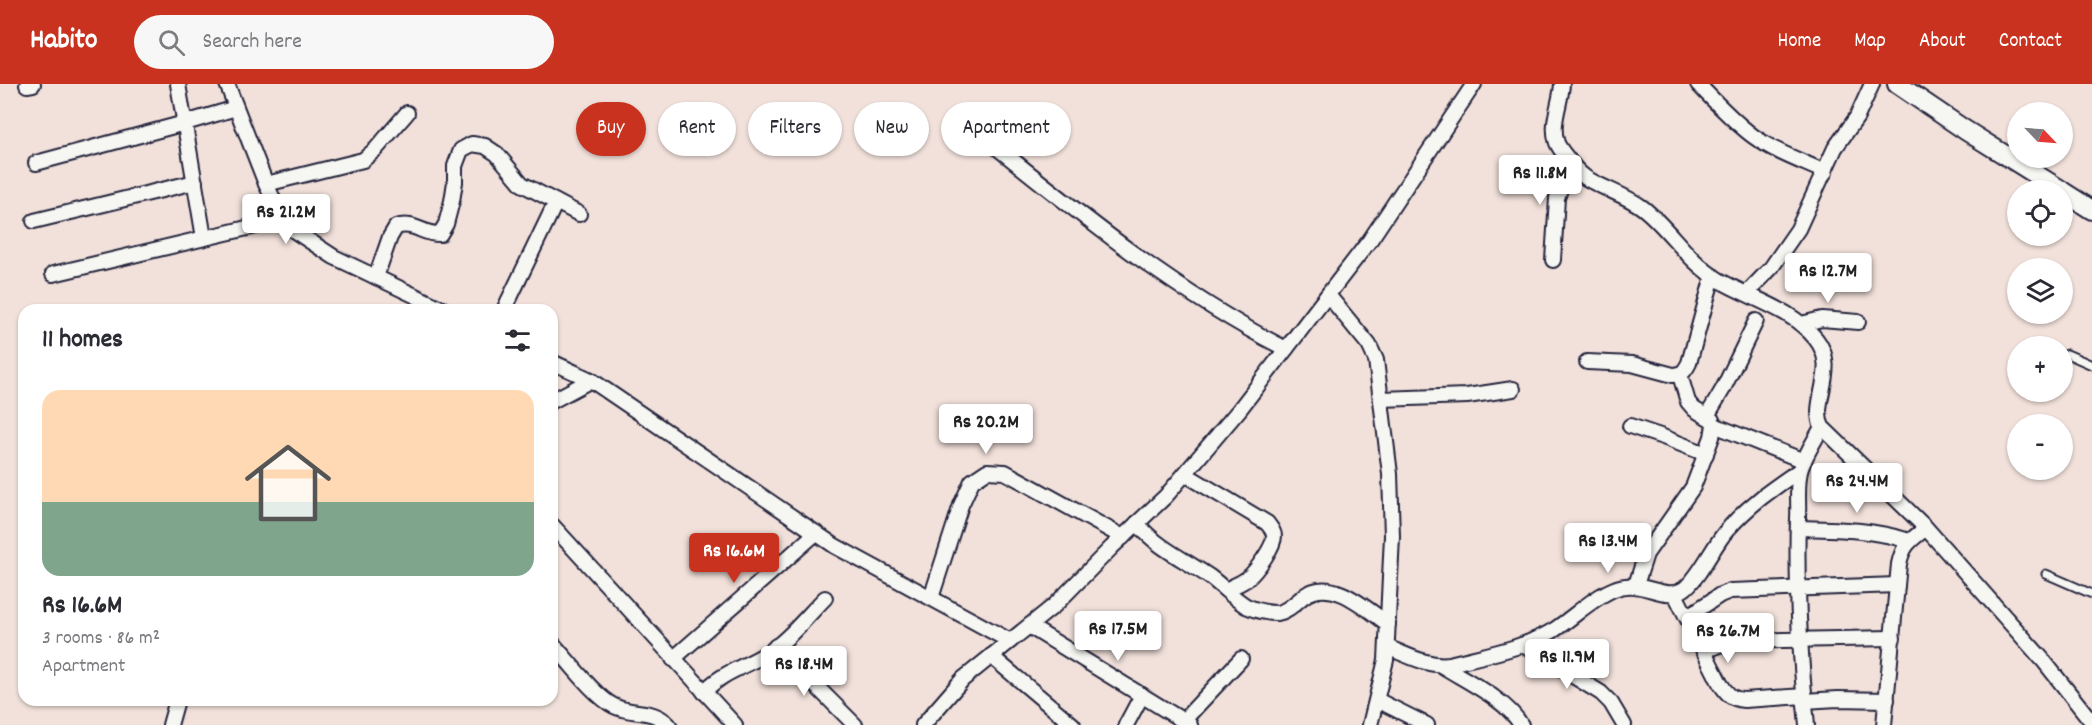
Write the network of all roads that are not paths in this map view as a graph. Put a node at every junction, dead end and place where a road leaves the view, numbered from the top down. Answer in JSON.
{"nodes":[{"id":1,"x":178,"y":84,"type":"edge"},
{"id":2,"x":227,"y":84,"type":"edge"},
{"id":3,"x":1474,"y":84,"type":"edge"},
{"id":4,"x":1562,"y":84,"type":"edge"},
{"id":5,"x":1698,"y":84,"type":"edge"},
{"id":6,"x":1872,"y":84,"type":"edge"},
{"id":7,"x":1898,"y":84,"type":"edge"},
{"id":8,"x":236,"y":108,"type":"junction"},
{"id":9,"x":407,"y":113,"type":"dead end"},
{"id":10,"x":185,"y":123,"type":"junction"},
{"id":11,"x":1008,"y":156,"type":"edge"},
{"id":12,"x":36,"y":163,"type":"dead end"},
{"id":13,"x":1572,"y":165,"type":"junction"},
{"id":14,"x":1825,"y":172,"type":"junction"},
{"id":15,"x":2045,"y":180,"type":"edge"},
{"id":16,"x":195,"y":182,"type":"junction"},
{"id":17,"x":267,"y":184,"type":"junction"},
{"id":18,"x":2073,"y":198,"type":"edge"},
{"id":19,"x":556,"y":202,"type":"junction"},
{"id":20,"x":2092,"y":210,"type":"edge"},
{"id":21,"x":579,"y":214,"type":"dead end"},
{"id":22,"x":285,"y":219,"type":"junction"},
{"id":23,"x":34,"y":221,"type":"dead end"},
{"id":24,"x":204,"y":238,"type":"junction"},
{"id":25,"x":1553,"y":260,"type":"dead end"},
{"id":26,"x":53,"y":274,"type":"dead end"},
{"id":27,"x":1713,"y":276,"type":"junction"},
{"id":28,"x":376,"y":278,"type":"junction"},
{"id":29,"x":1747,"y":293,"type":"junction"},
{"id":30,"x":1328,"y":295,"type":"junction"},
{"id":31,"x":432,"y":304,"type":"edge"},
{"id":32,"x":507,"y":304,"type":"edge"},
{"id":33,"x":1756,"y":321,"type":"dead end"},
{"id":34,"x":1858,"y":322,"type":"dead end"},
{"id":35,"x":1801,"y":324,"type":"junction"},
{"id":36,"x":1286,"y":349,"type":"junction"},
{"id":37,"x":2073,"y":357,"type":"edge"},
{"id":38,"x":1587,"y":362,"type":"dead end"},
{"id":39,"x":558,"y":365,"type":"edge"},
{"id":40,"x":2092,"y":365,"type":"edge"},
{"id":41,"x":1680,"y":375,"type":"junction"},
{"id":42,"x":591,"y":380,"type":"junction"},
{"id":43,"x":1513,"y":389,"type":"dead end"},
{"id":44,"x":558,"y":398,"type":"edge"},
{"id":45,"x":1381,"y":399,"type":"junction"},
{"id":46,"x":1711,"y":421,"type":"junction"},
{"id":47,"x":1630,"y":426,"type":"dead end"},
{"id":48,"x":1822,"y":427,"type":"junction"},
{"id":49,"x":1706,"y":454,"type":"junction"},
{"id":50,"x":1802,"y":465,"type":"junction"},
{"id":51,"x":1185,"y":474,"type":"junction"},
{"id":52,"x":1137,"y":523,"type":"junction"},
{"id":53,"x":1798,"y":528,"type":"junction"},
{"id":54,"x":1926,"y":528,"type":"junction"},
{"id":55,"x":558,"y":532,"type":"edge"},
{"id":56,"x":816,"y":533,"type":"junction"},
{"id":57,"x":1123,"y":537,"type":"junction"},
{"id":58,"x":1909,"y":541,"type":"junction"},
{"id":59,"x":2046,"y":574,"type":"dead end"},
{"id":60,"x":1635,"y":585,"type":"junction"},
{"id":61,"x":1897,"y":585,"type":"junction"},
{"id":62,"x":1797,"y":588,"type":"junction"},
{"id":63,"x":1226,"y":590,"type":"junction"},
{"id":64,"x":1675,"y":594,"type":"junction"},
{"id":65,"x":2092,"y":594,"type":"edge"},
{"id":66,"x":825,"y":598,"type":"dead end"},
{"id":67,"x":931,"y":598,"type":"junction"},
{"id":68,"x":1687,"y":617,"type":"junction"},
{"id":69,"x":1388,"y":624,"type":"junction"},
{"id":70,"x":1029,"y":626,"type":"junction"},
{"id":71,"x":1893,"y":638,"type":"junction"},
{"id":72,"x":1799,"y":640,"type":"junction"},
{"id":73,"x":1010,"y":641,"type":"junction"},
{"id":74,"x":1523,"y":645,"type":"junction"},
{"id":75,"x":776,"y":646,"type":"junction"},
{"id":76,"x":1387,"y":647,"type":"junction"},
{"id":77,"x":558,"y":650,"type":"edge"},
{"id":78,"x":1704,"y":651,"type":"junction"},
{"id":79,"x":992,"y":656,"type":"junction"},
{"id":80,"x":673,"y":659,"type":"junction"},
{"id":81,"x":1241,"y":659,"type":"dead end"},
{"id":82,"x":1441,"y":665,"type":"junction"},
{"id":83,"x":704,"y":692,"type":"junction"},
{"id":84,"x":1142,"y":695,"type":"junction"},
{"id":85,"x":1804,"y":698,"type":"junction"},
{"id":86,"x":1377,"y":700,"type":"junction"},
{"id":87,"x":1887,"y":700,"type":"junction"},
{"id":88,"x":175,"y":706,"type":"edge"},
{"id":89,"x":2092,"y":722,"type":"edge"},
{"id":90,"x":1186,"y":723,"type":"edge"},
{"id":91,"x":170,"y":725,"type":"edge"},
{"id":92,"x":669,"y":725,"type":"edge"},
{"id":93,"x":735,"y":725,"type":"edge"},
{"id":94,"x":855,"y":725,"type":"edge"},
{"id":95,"x":923,"y":725,"type":"edge"},
{"id":96,"x":1073,"y":725,"type":"edge"},
{"id":97,"x":1126,"y":725,"type":"edge"},
{"id":98,"x":1370,"y":725,"type":"edge"},
{"id":99,"x":1428,"y":725,"type":"edge"},
{"id":100,"x":1521,"y":725,"type":"edge"},
{"id":101,"x":1624,"y":725,"type":"edge"},
{"id":102,"x":1806,"y":725,"type":"edge"},
{"id":103,"x":1884,"y":725,"type":"edge"}],
"edges":[{"from":1,"to":10,"type":"street"},
{"from":2,"to":8,"type":"street"},
{"from":3,"to":30,"type":"street"},
{"from":4,"to":13,"type":"street"},
{"from":5,"to":14,"type":"street"},
{"from":6,"to":14,"type":"street"},
{"from":7,"to":15,"type":"street"},
{"from":8,"to":10,"type":"street"},
{"from":8,"to":17,"type":"street"},
{"from":9,"to":17,"type":"street"},
{"from":10,"to":12,"type":"street"},
{"from":10,"to":16,"type":"street"},
{"from":11,"to":36,"type":"street"},
{"from":13,"to":25,"type":"street"},
{"from":13,"to":27,"type":"street"},
{"from":14,"to":29,"type":"street"},
{"from":16,"to":23,"type":"street"},
{"from":16,"to":24,"type":"street"},
{"from":17,"to":22,"type":"street"},
{"from":18,"to":20,"type":"street"},
{"from":19,"to":21,"type":"street"},
{"from":19,"to":28,"type":"street"},
{"from":19,"to":32,"type":"street"},
{"from":22,"to":24,"type":"street"},
{"from":22,"to":28,"type":"street"},
{"from":24,"to":26,"type":"street"},
{"from":27,"to":29,"type":"street"},
{"from":27,"to":41,"type":"street"},
{"from":28,"to":31,"type":"street"},
{"from":29,"to":35,"type":"street"},
{"from":30,"to":36,"type":"street"},
{"from":30,"to":45,"type":"street"},
{"from":33,"to":46,"type":"street"},
{"from":34,"to":35,"type":"street"},
{"from":35,"to":48,"type":"street"},
{"from":36,"to":51,"type":"street"},
{"from":37,"to":40,"type":"lane"},
{"from":38,"to":41,"type":"street"},
{"from":39,"to":42,"type":"street"},
{"from":41,"to":46,"type":"street"},
{"from":42,"to":44,"type":"street"},
{"from":42,"to":56,"type":"street"},
{"from":43,"to":45,"type":"street"},
{"from":45,"to":69,"type":"street"},
{"from":46,"to":49,"type":"street"},
{"from":46,"to":50,"type":"street"},
{"from":47,"to":49,"type":"street"},
{"from":48,"to":50,"type":"street"},
{"from":48,"to":54,"type":"street"},
{"from":49,"to":60,"type":"street"},
{"from":50,"to":53,"type":"street"},
{"from":50,"to":64,"type":"street"},
{"from":51,"to":52,"type":"street"},
{"from":51,"to":63,"type":"street"},
{"from":52,"to":57,"type":"street"},
{"from":52,"to":63,"type":"street"},
{"from":53,"to":58,"type":"street"},
{"from":53,"to":62,"type":"street"},
{"from":54,"to":58,"type":"street"},
{"from":54,"to":89,"type":"street"},
{"from":55,"to":80,"type":"street"},
{"from":56,"to":67,"type":"street"},
{"from":56,"to":80,"type":"street"},
{"from":57,"to":67,"type":"street"},
{"from":57,"to":70,"type":"street"},
{"from":58,"to":61,"type":"street"},
{"from":59,"to":65,"type":"lane"},
{"from":60,"to":64,"type":"street"},
{"from":60,"to":74,"type":"street"},
{"from":61,"to":62,"type":"street"},
{"from":61,"to":71,"type":"street"},
{"from":62,"to":68,"type":"street"},
{"from":62,"to":72,"type":"street"},
{"from":63,"to":69,"type":"street"},
{"from":64,"to":68,"type":"street"},
{"from":66,"to":75,"type":"street"},
{"from":67,"to":73,"type":"street"},
{"from":68,"to":78,"type":"street"},
{"from":69,"to":76,"type":"street"},
{"from":70,"to":73,"type":"street"},
{"from":70,"to":84,"type":"street"},
{"from":71,"to":72,"type":"street"},
{"from":71,"to":87,"type":"street"},
{"from":72,"to":78,"type":"street"},
{"from":72,"to":85,"type":"street"},
{"from":73,"to":79,"type":"street"},
{"from":74,"to":82,"type":"street"},
{"from":74,"to":101,"type":"street"},
{"from":75,"to":83,"type":"street"},
{"from":75,"to":94,"type":"street"},
{"from":76,"to":82,"type":"street"},
{"from":76,"to":86,"type":"street"},
{"from":77,"to":92,"type":"street"},
{"from":78,"to":85,"type":"street"},
{"from":79,"to":95,"type":"street"},
{"from":79,"to":96,"type":"street"},
{"from":80,"to":83,"type":"street"},
{"from":81,"to":90,"type":"street"},
{"from":82,"to":100,"type":"street"},
{"from":83,"to":93,"type":"street"},
{"from":84,"to":90,"type":"street"},
{"from":84,"to":97,"type":"street"},
{"from":85,"to":87,"type":"street"},
{"from":85,"to":102,"type":"street"},
{"from":86,"to":98,"type":"street"},
{"from":86,"to":99,"type":"street"},
{"from":87,"to":103,"type":"street"},
{"from":88,"to":91,"type":"street"}]}
